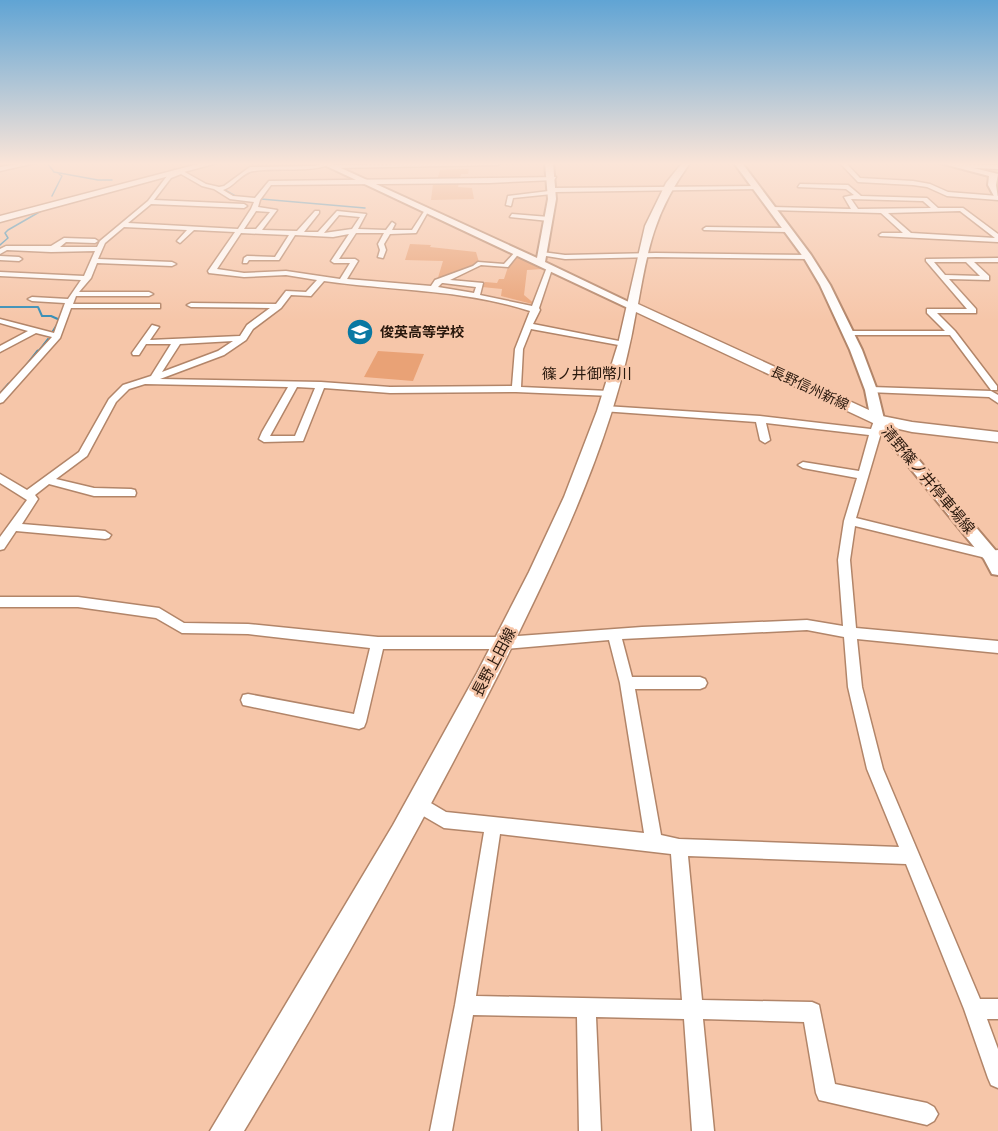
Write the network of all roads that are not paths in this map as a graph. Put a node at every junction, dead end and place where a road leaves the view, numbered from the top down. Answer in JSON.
{"nodes":[{"id":1,"x":133,"y":216,"type":"edge"},
{"id":2,"x":249,"y":216,"type":"edge"},
{"id":3,"x":270,"y":216,"type":"edge"},
{"id":4,"x":312,"y":216,"type":"edge"},
{"id":5,"x":335,"y":216,"type":"edge"},
{"id":6,"x":363,"y":216,"type":"edge"},
{"id":7,"x":425,"y":216,"type":"edge"},
{"id":8,"x":437,"y":216,"type":"edge"},
{"id":9,"x":512,"y":216,"type":"dead end"},
{"id":10,"x":549,"y":216,"type":"edge"},
{"id":11,"x":652,"y":216,"type":"edge"},
{"id":12,"x":777,"y":216,"type":"edge"},
{"id":13,"x":888,"y":216,"type":"edge"},
{"id":14,"x":969,"y":216,"type":"edge"},
{"id":15,"x":549,"y":219,"type":"junction"},
{"id":16,"x":392,"y":224,"type":"dead end"},
{"id":17,"x":122,"y":225,"type":"junction"},
{"id":18,"x":194,"y":227,"type":"junction"},
{"id":19,"x":706,"y":229,"type":"dead end"},
{"id":20,"x":241,"y":230,"type":"junction"},
{"id":21,"x":259,"y":230,"type":"junction"},
{"id":22,"x":788,"y":230,"type":"junction"},
{"id":23,"x":352,"y":231,"type":"junction"},
{"id":24,"x":297,"y":232,"type":"junction"},
{"id":25,"x":387,"y":232,"type":"junction"},
{"id":26,"x":320,"y":234,"type":"junction"},
{"id":27,"x":882,"y":235,"type":"dead end"},
{"id":28,"x":909,"y":235,"type":"junction"},
{"id":29,"x":998,"y":239,"type":"edge"},
{"id":30,"x":180,"y":241,"type":"dead end"},
{"id":31,"x":101,"y":245,"type":"junction"},
{"id":32,"x":0,"y":252,"type":"edge"},
{"id":33,"x":517,"y":252,"type":"junction"},
{"id":34,"x":641,"y":256,"type":"junction"},
{"id":35,"x":381,"y":257,"type":"dead end"},
{"id":36,"x":808,"y":257,"type":"junction"},
{"id":37,"x":0,"y":258,"type":"edge"},
{"id":38,"x":542,"y":258,"type":"junction"},
{"id":39,"x":19,"y":259,"type":"dead end"},
{"id":40,"x":968,"y":260,"type":"junction"},
{"id":41,"x":998,"y":260,"type":"edge"},
{"id":42,"x":95,"y":261,"type":"junction"},
{"id":43,"x":245,"y":262,"type":"dead end"},
{"id":44,"x":172,"y":264,"type":"dead end"},
{"id":45,"x":551,"y":267,"type":"junction"},
{"id":46,"x":0,"y":274,"type":"edge"},
{"id":47,"x":944,"y":277,"type":"junction"},
{"id":48,"x":87,"y":278,"type":"junction"},
{"id":49,"x":322,"y":278,"type":"junction"},
{"id":50,"x":342,"y":281,"type":"junction"},
{"id":51,"x":441,"y":281,"type":"junction"},
{"id":52,"x":433,"y":288,"type":"junction"},
{"id":53,"x":149,"y":294,"type":"dead end"},
{"id":54,"x":477,"y":294,"type":"dead end"},
{"id":55,"x":32,"y":299,"type":"dead end"},
{"id":56,"x":71,"y":300,"type":"junction"},
{"id":57,"x":190,"y":305,"type":"dead end"},
{"id":58,"x":157,"y":306,"type":"dead end"},
{"id":59,"x":278,"y":306,"type":"junction"},
{"id":60,"x":632,"y":306,"type":"junction"},
{"id":61,"x":536,"y":310,"type":"junction"},
{"id":62,"x":0,"y":321,"type":"edge"},
{"id":63,"x":528,"y":326,"type":"junction"},
{"id":64,"x":155,"y":327,"type":"dead end"},
{"id":65,"x":35,"y":330,"type":"junction"},
{"id":66,"x":848,"y":333,"type":"junction"},
{"id":67,"x":951,"y":333,"type":"junction"},
{"id":68,"x":57,"y":336,"type":"junction"},
{"id":69,"x":243,"y":338,"type":"junction"},
{"id":70,"x":144,"y":342,"type":"junction"},
{"id":71,"x":177,"y":342,"type":"junction"},
{"id":72,"x":624,"y":344,"type":"junction"},
{"id":73,"x":0,"y":349,"type":"edge"},
{"id":74,"x":136,"y":353,"type":"dead end"},
{"id":75,"x":150,"y":379,"type":"junction"},
{"id":76,"x":294,"y":384,"type":"junction"},
{"id":77,"x":321,"y":385,"type":"junction"},
{"id":78,"x":516,"y":388,"type":"junction"},
{"id":79,"x":871,"y":390,"type":"junction"},
{"id":80,"x":995,"y":392,"type":"edge"},
{"id":81,"x":1,"y":398,"type":"edge"},
{"id":82,"x":607,"y":402,"type":"junction"},
{"id":83,"x":760,"y":419,"type":"junction"},
{"id":84,"x":877,"y":427,"type":"junction"},
{"id":85,"x":998,"y":437,"type":"edge"},
{"id":86,"x":765,"y":440,"type":"dead end"},
{"id":87,"x":803,"y":465,"type":"dead end"},
{"id":88,"x":864,"y":476,"type":"junction"},
{"id":89,"x":0,"y":478,"type":"edge"},
{"id":90,"x":47,"y":480,"type":"junction"},
{"id":91,"x":130,"y":493,"type":"dead end"},
{"id":92,"x":26,"y":496,"type":"junction"},
{"id":93,"x":850,"y":521,"type":"junction"},
{"id":94,"x":14,"y":527,"type":"junction"},
{"id":95,"x":105,"y":535,"type":"dead end"},
{"id":96,"x":0,"y":546,"type":"edge"},
{"id":97,"x":995,"y":559,"type":"edge"},
{"id":98,"x":0,"y":602,"type":"edge"},
{"id":99,"x":851,"y":633,"type":"junction"},
{"id":100,"x":614,"y":634,"type":"junction"},
{"id":101,"x":378,"y":643,"type":"junction"},
{"id":102,"x":504,"y":643,"type":"junction"},
{"id":103,"x":998,"y":647,"type":"edge"},
{"id":104,"x":627,"y":683,"type":"junction"},
{"id":105,"x":700,"y":683,"type":"dead end"},
{"id":106,"x":248,"y":700,"type":"dead end"},
{"id":107,"x":419,"y":804,"type":"junction"},
{"id":108,"x":493,"y":826,"type":"junction"},
{"id":109,"x":654,"y":842,"type":"junction"},
{"id":110,"x":679,"y":847,"type":"junction"},
{"id":111,"x":912,"y":856,"type":"junction"},
{"id":112,"x":465,"y":1005,"type":"junction"},
{"id":113,"x":586,"y":1006,"type":"junction"},
{"id":114,"x":998,"y":1009,"type":"edge"},
{"id":115,"x":974,"y":1010,"type":"junction"},
{"id":116,"x":692,"y":1011,"type":"junction"},
{"id":117,"x":998,"y":1078,"type":"edge"},
{"id":118,"x":927,"y":1114,"type":"dead end"},
{"id":119,"x":226,"y":1131,"type":"edge"},
{"id":120,"x":441,"y":1131,"type":"edge"},
{"id":121,"x":590,"y":1131,"type":"edge"},
{"id":122,"x":703,"y":1131,"type":"edge"}],
"edges":[{"from":1,"to":17,"type":"street"},
{"from":2,"to":20,"type":"street"},
{"from":3,"to":21,"type":"street"},
{"from":4,"to":24,"type":"street"},
{"from":5,"to":26,"type":"street"},
{"from":6,"to":23,"type":"street"},
{"from":7,"to":25,"type":"street"},
{"from":8,"to":33,"type":"street"},
{"from":9,"to":15,"type":"street"},
{"from":10,"to":15,"type":"street"},
{"from":11,"to":34,"type":"main road","name":"長野上田線"},
{"from":12,"to":22,"type":"street"},
{"from":13,"to":28,"type":"street"},
{"from":14,"to":29,"type":"street"},
{"from":15,"to":38,"type":"street"},
{"from":16,"to":25,"type":"street"},
{"from":17,"to":18,"type":"street"},
{"from":17,"to":31,"type":"street"},
{"from":18,"to":20,"type":"street"},
{"from":18,"to":30,"type":"street"},
{"from":19,"to":22,"type":"street"},
{"from":20,"to":21,"type":"street"},
{"from":20,"to":49,"type":"street"},
{"from":21,"to":24,"type":"street"},
{"from":22,"to":36,"type":"street"},
{"from":23,"to":25,"type":"street"},
{"from":23,"to":26,"type":"street"},
{"from":23,"to":50,"type":"street"},
{"from":24,"to":26,"type":"street"},
{"from":24,"to":43,"type":"street"},
{"from":25,"to":35,"type":"street"},
{"from":27,"to":28,"type":"street"},
{"from":28,"to":29,"type":"street"},
{"from":31,"to":32,"type":"street"},
{"from":31,"to":42,"type":"street"},
{"from":33,"to":38,"type":"street"},
{"from":33,"to":51,"type":"street"},
{"from":34,"to":36,"type":"street"},
{"from":34,"to":38,"type":"street"},
{"from":34,"to":60,"type":"main road","name":"長野上田線"},
{"from":36,"to":66,"type":"street"},
{"from":37,"to":39,"type":"street"},
{"from":38,"to":45,"type":"street"},
{"from":40,"to":41,"type":"street"},
{"from":40,"to":47,"type":"street"},
{"from":40,"to":47,"type":"street"},
{"from":42,"to":44,"type":"street"},
{"from":42,"to":48,"type":"street"},
{"from":45,"to":60,"type":"street"},
{"from":45,"to":61,"type":"street"},
{"from":46,"to":48,"type":"street"},
{"from":47,"to":67,"type":"street"},
{"from":48,"to":56,"type":"street"},
{"from":49,"to":50,"type":"street"},
{"from":49,"to":59,"type":"street"},
{"from":50,"to":52,"type":"street"},
{"from":51,"to":52,"type":"street"},
{"from":51,"to":54,"type":"street"},
{"from":52,"to":61,"type":"street"},
{"from":53,"to":56,"type":"street"},
{"from":55,"to":56,"type":"street"},
{"from":56,"to":58,"type":"street"},
{"from":56,"to":68,"type":"street"},
{"from":57,"to":59,"type":"street"},
{"from":59,"to":69,"type":"street"},
{"from":60,"to":72,"type":"main road","name":"長野上田線"},
{"from":60,"to":84,"type":"main road","name":"長野信州新線"},
{"from":61,"to":63,"type":"street"},
{"from":62,"to":65,"type":"street"},
{"from":63,"to":72,"type":"street"},
{"from":63,"to":78,"type":"street"},
{"from":64,"to":70,"type":"street"},
{"from":65,"to":68,"type":"street"},
{"from":65,"to":73,"type":"street"},
{"from":66,"to":67,"type":"street"},
{"from":66,"to":79,"type":"street"},
{"from":67,"to":80,"type":"street"},
{"from":68,"to":81,"type":"street"},
{"from":69,"to":71,"type":"street"},
{"from":69,"to":75,"type":"street"},
{"from":70,"to":71,"type":"street"},
{"from":70,"to":74,"type":"street"},
{"from":71,"to":75,"type":"street"},
{"from":72,"to":82,"type":"main road","name":"長野上田線"},
{"from":75,"to":76,"type":"street"},
{"from":75,"to":90,"type":"street"},
{"from":76,"to":77,"type":"street"},
{"from":76,"to":77,"type":"street"},
{"from":77,"to":78,"type":"street"},
{"from":78,"to":82,"type":"street"},
{"from":79,"to":80,"type":"street"},
{"from":79,"to":84,"type":"street"},
{"from":82,"to":83,"type":"street"},
{"from":82,"to":102,"type":"main road","name":"長野上田線"},
{"from":83,"to":84,"type":"street"},
{"from":83,"to":86,"type":"street"},
{"from":84,"to":85,"type":"main road","name":"長野信州新線"},
{"from":84,"to":88,"type":"street"},
{"from":84,"to":97,"type":"street","name":"清野篠ノ井停車場線"},
{"from":87,"to":88,"type":"street"},
{"from":88,"to":93,"type":"street"},
{"from":89,"to":92,"type":"street"},
{"from":90,"to":91,"type":"street"},
{"from":90,"to":92,"type":"street"},
{"from":92,"to":94,"type":"street"},
{"from":93,"to":97,"type":"street"},
{"from":93,"to":99,"type":"street"},
{"from":94,"to":95,"type":"street"},
{"from":94,"to":96,"type":"street"},
{"from":98,"to":101,"type":"street"},
{"from":99,"to":100,"type":"street"},
{"from":99,"to":103,"type":"street"},
{"from":99,"to":111,"type":"street"},
{"from":100,"to":102,"type":"street"},
{"from":100,"to":104,"type":"street"},
{"from":101,"to":102,"type":"street"},
{"from":101,"to":106,"type":"street"},
{"from":102,"to":107,"type":"main road","name":"長野上田線"},
{"from":104,"to":105,"type":"street"},
{"from":104,"to":109,"type":"street"},
{"from":107,"to":108,"type":"street"},
{"from":107,"to":119,"type":"main road","name":"長野上田線"},
{"from":108,"to":109,"type":"street"},
{"from":108,"to":112,"type":"street"},
{"from":109,"to":110,"type":"street"},
{"from":110,"to":111,"type":"street"},
{"from":110,"to":116,"type":"street"},
{"from":111,"to":115,"type":"street"},
{"from":112,"to":113,"type":"street"},
{"from":112,"to":120,"type":"street"},
{"from":113,"to":116,"type":"street"},
{"from":113,"to":121,"type":"street"},
{"from":114,"to":115,"type":"street"},
{"from":115,"to":117,"type":"street"},
{"from":116,"to":118,"type":"street"},
{"from":116,"to":122,"type":"street"}]}
